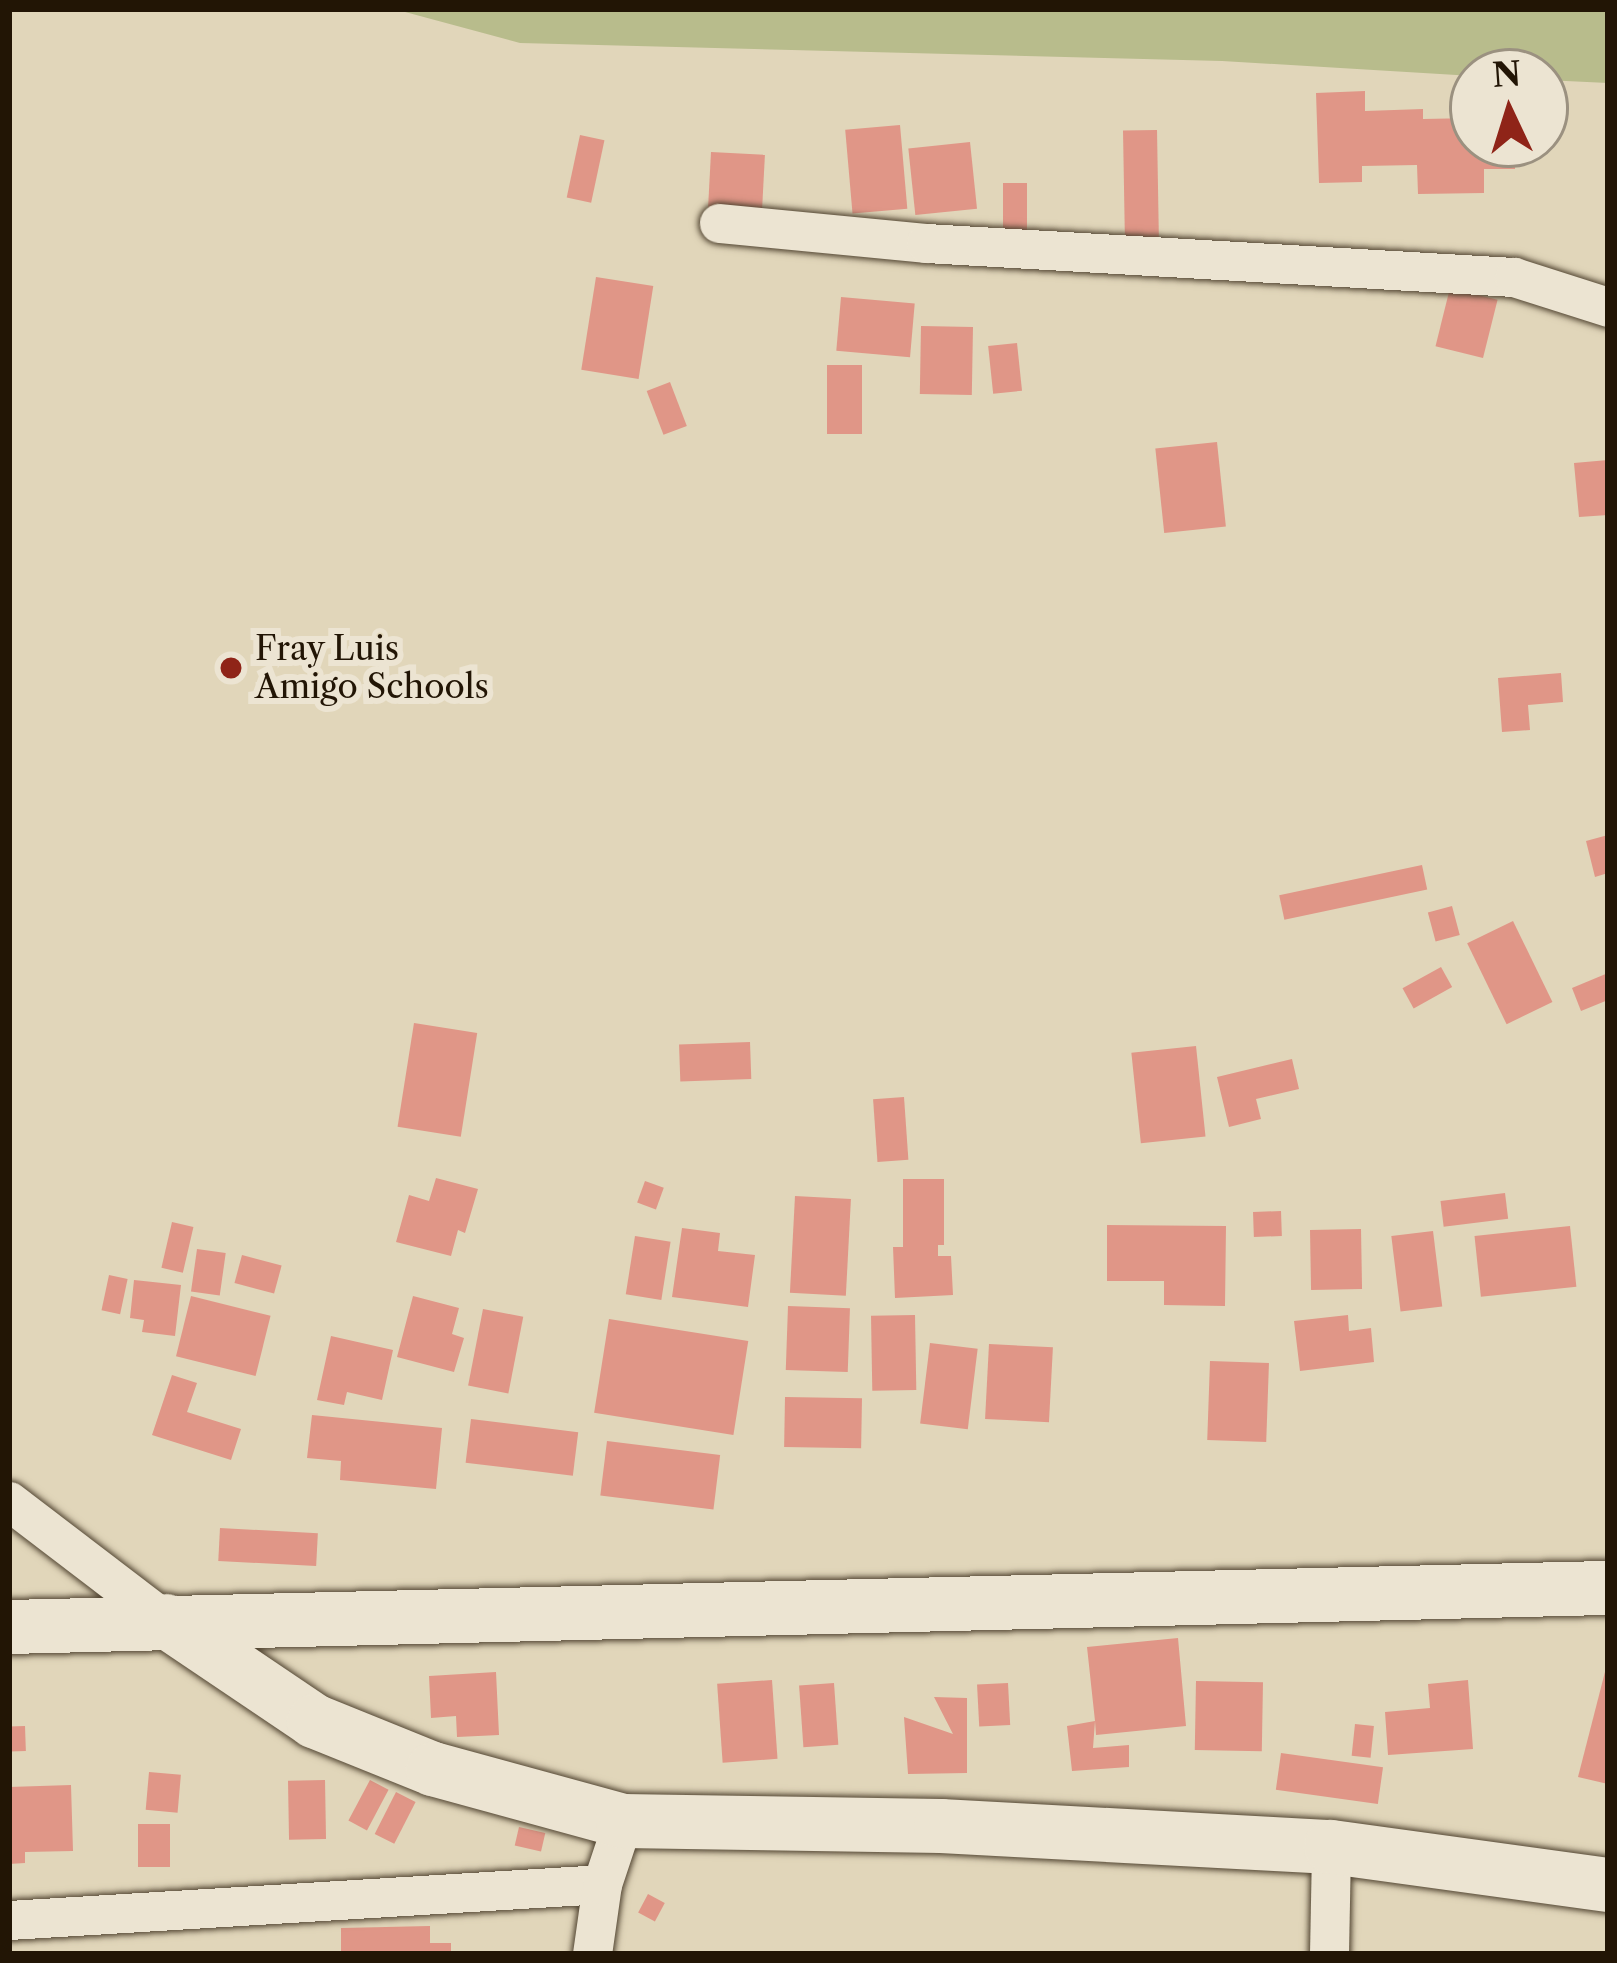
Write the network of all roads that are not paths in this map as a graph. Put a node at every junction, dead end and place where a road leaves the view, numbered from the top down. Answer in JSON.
{"nodes":[{"id":1,"x":719,"y":224,"type":"dead end"},
{"id":2,"x":1608,"y":307,"type":"edge"},
{"id":3,"x":9,"y":1501,"type":"edge"},
{"id":4,"x":1608,"y":1588,"type":"edge"},
{"id":5,"x":166,"y":1621,"type":"junction"},
{"id":6,"x":9,"y":1627,"type":"edge"},
{"id":7,"x":623,"y":1821,"type":"junction"},
{"id":8,"x":1331,"y":1847,"type":"junction"},
{"id":9,"x":602,"y":1884,"type":"junction"},
{"id":10,"x":1608,"y":1885,"type":"edge"},
{"id":11,"x":9,"y":1920,"type":"edge"},
{"id":12,"x":592,"y":1954,"type":"edge"},
{"id":13,"x":1329,"y":1954,"type":"edge"}],
"edges":[{"from":1,"to":2,"type":"street"},
{"from":3,"to":5,"type":"street"},
{"from":4,"to":5,"type":"street"},
{"from":5,"to":6,"type":"street"},
{"from":5,"to":7,"type":"street"},
{"from":7,"to":8,"type":"street"},
{"from":7,"to":9,"type":"street"},
{"from":8,"to":10,"type":"street"},
{"from":8,"to":13,"type":"street"},
{"from":9,"to":11,"type":"street"},
{"from":9,"to":12,"type":"street"}]}
